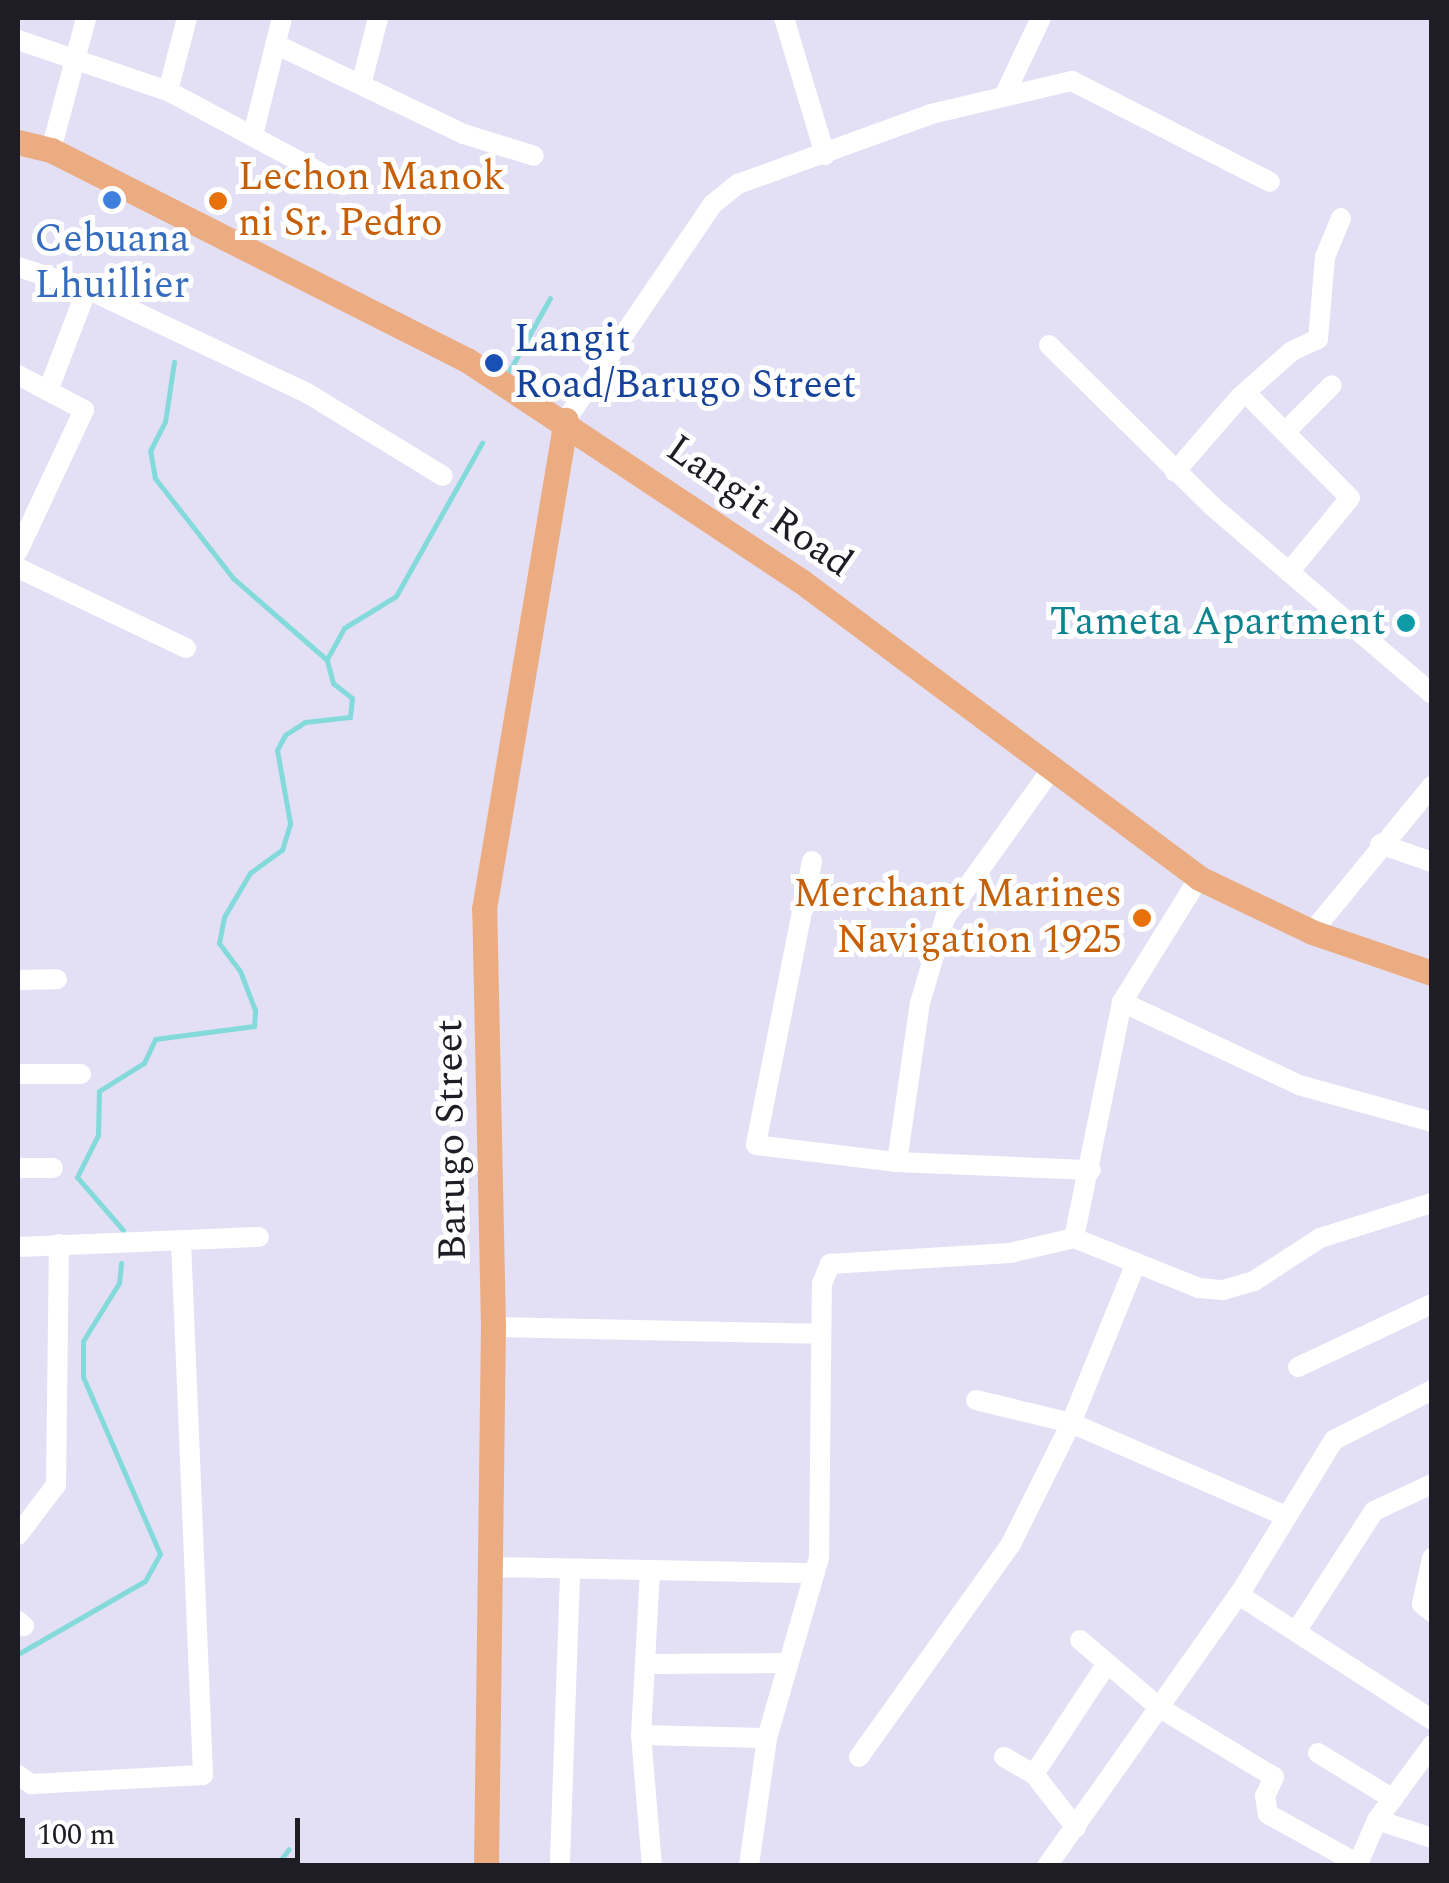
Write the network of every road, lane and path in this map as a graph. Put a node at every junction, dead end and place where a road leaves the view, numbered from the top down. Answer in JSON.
{"nodes":[{"id":1,"x":86,"y":18,"type":"edge"},
{"id":2,"x":186,"y":18,"type":"edge"},
{"id":3,"x":282,"y":18,"type":"edge"},
{"id":4,"x":378,"y":18,"type":"edge"},
{"id":5,"x":784,"y":18,"type":"edge"},
{"id":6,"x":1041,"y":18,"type":"edge"},
{"id":7,"x":18,"y":40,"type":"edge"},
{"id":8,"x":275,"y":44,"type":"junction"},
{"id":9,"x":75,"y":56,"type":"junction"},
{"id":10,"x":362,"y":80,"type":"junction"},
{"id":11,"x":168,"y":90,"type":"junction"},
{"id":12,"x":1005,"y":94,"type":"junction"},
{"id":13,"x":252,"y":135,"type":"junction"},
{"id":14,"x":18,"y":142,"type":"edge"},
{"id":15,"x":51,"y":150,"type":"junction"},
{"id":16,"x":825,"y":155,"type":"junction"},
{"id":17,"x":534,"y":156,"type":"dead end"},
{"id":18,"x":1270,"y":182,"type":"dead end"},
{"id":19,"x":344,"y":185,"type":"dead end"},
{"id":20,"x":1341,"y":218,"type":"dead end"},
{"id":21,"x":18,"y":267,"type":"edge"},
{"id":22,"x":87,"y":289,"type":"junction"},
{"id":23,"x":1049,"y":345,"type":"dead end"},
{"id":24,"x":18,"y":376,"type":"edge"},
{"id":25,"x":1332,"y":385,"type":"dead end"},
{"id":26,"x":48,"y":391,"type":"junction"},
{"id":27,"x":1247,"y":394,"type":"junction"},
{"id":28,"x":566,"y":420,"type":"junction"},
{"id":29,"x":1285,"y":432,"type":"junction"},
{"id":30,"x":1175,"y":472,"type":"junction"},
{"id":31,"x":443,"y":476,"type":"dead end"},
{"id":32,"x":18,"y":552,"type":"edge"},
{"id":33,"x":18,"y":568,"type":"edge"},
{"id":34,"x":1289,"y":572,"type":"junction"},
{"id":35,"x":186,"y":648,"type":"dead end"},
{"id":36,"x":1432,"y":694,"type":"edge"},
{"id":37,"x":1050,"y":770,"type":"junction"},
{"id":38,"x":1432,"y":786,"type":"edge"},
{"id":39,"x":1380,"y":844,"type":"junction"},
{"id":40,"x":812,"y":861,"type":"dead end"},
{"id":41,"x":1432,"y":862,"type":"edge"},
{"id":42,"x":1200,"y":878,"type":"junction"},
{"id":43,"x":1312,"y":932,"type":"junction"},
{"id":44,"x":1432,"y":973,"type":"edge"},
{"id":45,"x":57,"y":979,"type":"dead end"},
{"id":46,"x":18,"y":980,"type":"edge"},
{"id":47,"x":1122,"y":1002,"type":"junction"},
{"id":48,"x":18,"y":1074,"type":"edge"},
{"id":49,"x":81,"y":1074,"type":"dead end"},
{"id":50,"x":1432,"y":1122,"type":"edge"},
{"id":51,"x":898,"y":1162,"type":"junction"},
{"id":52,"x":18,"y":1168,"type":"edge"},
{"id":53,"x":53,"y":1168,"type":"dead end"},
{"id":54,"x":1091,"y":1170,"type":"junction"},
{"id":55,"x":1432,"y":1204,"type":"edge"},
{"id":56,"x":259,"y":1238,"type":"dead end"},
{"id":57,"x":1074,"y":1238,"type":"junction"},
{"id":58,"x":181,"y":1241,"type":"junction"},
{"id":59,"x":59,"y":1244,"type":"junction"},
{"id":60,"x":18,"y":1246,"type":"edge"},
{"id":61,"x":1136,"y":1263,"type":"junction"},
{"id":62,"x":1432,"y":1304,"type":"edge"},
{"id":63,"x":493,"y":1327,"type":"junction"},
{"id":64,"x":821,"y":1334,"type":"junction"},
{"id":65,"x":1298,"y":1368,"type":"dead end"},
{"id":66,"x":1432,"y":1390,"type":"edge"},
{"id":67,"x":976,"y":1400,"type":"dead end"},
{"id":68,"x":1071,"y":1423,"type":"junction"},
{"id":69,"x":1432,"y":1484,"type":"edge"},
{"id":70,"x":1286,"y":1516,"type":"junction"},
{"id":71,"x":18,"y":1535,"type":"edge"},
{"id":72,"x":1432,"y":1558,"type":"edge"},
{"id":73,"x":490,"y":1567,"type":"junction"},
{"id":74,"x":570,"y":1570,"type":"junction"},
{"id":75,"x":650,"y":1570,"type":"junction"},
{"id":76,"x":814,"y":1572,"type":"junction"},
{"id":77,"x":1239,"y":1594,"type":"junction"},
{"id":78,"x":1432,"y":1612,"type":"edge"},
{"id":79,"x":1297,"y":1630,"type":"junction"},
{"id":80,"x":1080,"y":1640,"type":"dead end"},
{"id":81,"x":646,"y":1664,"type":"junction"},
{"id":82,"x":785,"y":1664,"type":"junction"},
{"id":83,"x":1106,"y":1665,"type":"junction"},
{"id":84,"x":1160,"y":1708,"type":"junction"},
{"id":85,"x":1432,"y":1720,"type":"edge"},
{"id":86,"x":641,"y":1735,"type":"junction"},
{"id":87,"x":767,"y":1738,"type":"junction"},
{"id":88,"x":1432,"y":1745,"type":"edge"},
{"id":89,"x":1318,"y":1752,"type":"dead end"},
{"id":90,"x":859,"y":1758,"type":"dead end"},
{"id":91,"x":1004,"y":1758,"type":"dead end"},
{"id":92,"x":1034,"y":1774,"type":"junction"},
{"id":93,"x":18,"y":1775,"type":"edge"},
{"id":94,"x":1393,"y":1799,"type":"junction"},
{"id":95,"x":1377,"y":1820,"type":"junction"},
{"id":96,"x":1076,"y":1828,"type":"junction"},
{"id":97,"x":1432,"y":1838,"type":"edge"},
{"id":98,"x":560,"y":1861,"type":"dead end"},
{"id":99,"x":1357,"y":1865,"type":"edge"},
{"id":100,"x":486,"y":1866,"type":"edge"},
{"id":101,"x":652,"y":1866,"type":"edge"},
{"id":102,"x":749,"y":1866,"type":"edge"},
{"id":103,"x":1047,"y":1866,"type":"edge"}],
"edges":[{"from":1,"to":9,"type":"street"},
{"from":2,"to":11,"type":"street"},
{"from":3,"to":8,"type":"street"},
{"from":4,"to":10,"type":"street"},
{"from":5,"to":16,"type":"street"},
{"from":6,"to":12,"type":"street"},
{"from":7,"to":9,"type":"street"},
{"from":8,"to":10,"type":"street"},
{"from":8,"to":13,"type":"street"},
{"from":9,"to":11,"type":"street"},
{"from":9,"to":15,"type":"street"},
{"from":10,"to":17,"type":"street"},
{"from":11,"to":13,"type":"street"},
{"from":12,"to":16,"type":"street"},
{"from":12,"to":18,"type":"street"},
{"from":13,"to":19,"type":"street"},
{"from":14,"to":15,"type":"main road","name":"Langit Road"},
{"from":15,"to":28,"type":"main road","name":"Langit Road"},
{"from":16,"to":28,"type":"street"},
{"from":20,"to":27,"type":"street"},
{"from":21,"to":22,"type":"street"},
{"from":22,"to":26,"type":"street"},
{"from":22,"to":31,"type":"street"},
{"from":23,"to":30,"type":"street"},
{"from":24,"to":26,"type":"street"},
{"from":25,"to":29,"type":"street"},
{"from":26,"to":32,"type":"street"},
{"from":27,"to":29,"type":"street"},
{"from":27,"to":30,"type":"street"},
{"from":28,"to":37,"type":"main road","name":"Langit Road"},
{"from":28,"to":63,"type":"main road","name":"Barugo Street"},
{"from":29,"to":34,"type":"street"},
{"from":30,"to":34,"type":"street"},
{"from":33,"to":35,"type":"street"},
{"from":34,"to":36,"type":"street"},
{"from":37,"to":42,"type":"main road","name":"Langit Road"},
{"from":37,"to":51,"type":"street"},
{"from":38,"to":39,"type":"street"},
{"from":39,"to":41,"type":"street"},
{"from":39,"to":43,"type":"street"},
{"from":40,"to":51,"type":"street"},
{"from":42,"to":43,"type":"main road","name":"Langit Road"},
{"from":42,"to":47,"type":"street"},
{"from":43,"to":44,"type":"main road","name":"Langit Road"},
{"from":45,"to":46,"type":"street"},
{"from":47,"to":50,"type":"street"},
{"from":47,"to":54,"type":"street"},
{"from":48,"to":49,"type":"street"},
{"from":51,"to":54,"type":"street"},
{"from":52,"to":53,"type":"street"},
{"from":54,"to":57,"type":"street"},
{"from":55,"to":61,"type":"street"},
{"from":56,"to":58,"type":"street"},
{"from":57,"to":61,"type":"street"},
{"from":57,"to":64,"type":"street"},
{"from":58,"to":59,"type":"street"},
{"from":58,"to":93,"type":"street"},
{"from":59,"to":60,"type":"street"},
{"from":59,"to":71,"type":"street"},
{"from":61,"to":68,"type":"street"},
{"from":62,"to":65,"type":"street"},
{"from":63,"to":64,"type":"street"},
{"from":63,"to":73,"type":"main road","name":"Barugo Street"},
{"from":64,"to":76,"type":"street"},
{"from":66,"to":70,"type":"street"},
{"from":67,"to":68,"type":"street"},
{"from":68,"to":70,"type":"street"},
{"from":68,"to":90,"type":"street"},
{"from":69,"to":79,"type":"street"},
{"from":70,"to":77,"type":"street"},
{"from":72,"to":78,"type":"street"},
{"from":73,"to":74,"type":"street"},
{"from":73,"to":100,"type":"main road","name":"Barugo Street"},
{"from":74,"to":75,"type":"street"},
{"from":74,"to":98,"type":"street"},
{"from":75,"to":76,"type":"street"},
{"from":75,"to":81,"type":"street"},
{"from":76,"to":82,"type":"street"},
{"from":77,"to":79,"type":"street"},
{"from":77,"to":84,"type":"street"},
{"from":79,"to":85,"type":"street"},
{"from":80,"to":83,"type":"street"},
{"from":81,"to":82,"type":"street"},
{"from":81,"to":86,"type":"street"},
{"from":82,"to":87,"type":"street"},
{"from":83,"to":84,"type":"street"},
{"from":83,"to":92,"type":"street"},
{"from":84,"to":96,"type":"street"},
{"from":84,"to":99,"type":"street"},
{"from":86,"to":87,"type":"street"},
{"from":86,"to":101,"type":"street"},
{"from":87,"to":102,"type":"street"},
{"from":88,"to":94,"type":"street"},
{"from":89,"to":94,"type":"street"},
{"from":91,"to":92,"type":"street"},
{"from":92,"to":96,"type":"street"},
{"from":94,"to":95,"type":"street"},
{"from":95,"to":97,"type":"street"},
{"from":95,"to":99,"type":"street"},
{"from":96,"to":103,"type":"street"}]}
